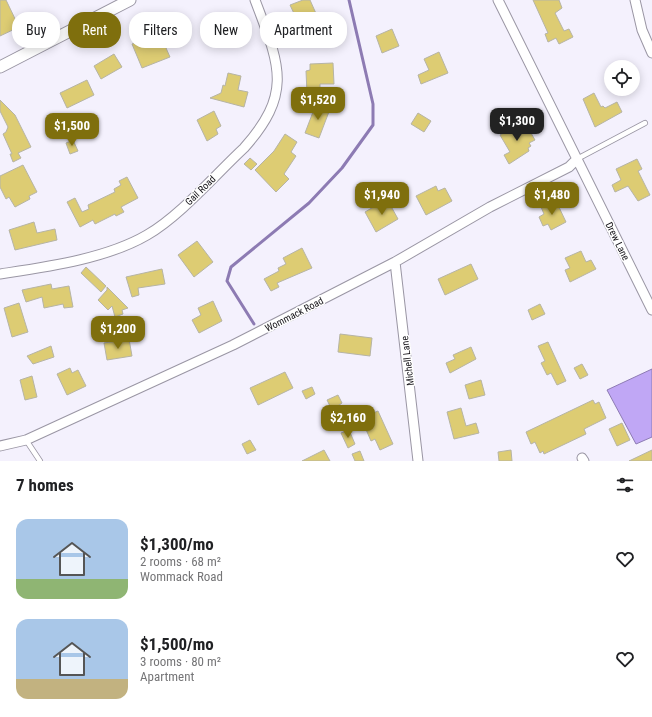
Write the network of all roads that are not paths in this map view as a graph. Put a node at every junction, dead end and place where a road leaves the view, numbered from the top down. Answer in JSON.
{"nodes":[{"id":1,"x":130,"y":0,"type":"edge"},
{"id":2,"x":255,"y":0,"type":"edge"},
{"id":3,"x":498,"y":0,"type":"edge"},
{"id":4,"x":635,"y":0,"type":"edge"},
{"id":5,"x":652,"y":53,"type":"edge"},
{"id":6,"x":0,"y":67,"type":"edge"},
{"id":7,"x":645,"y":124,"type":"dead end"},
{"id":8,"x":577,"y":159,"type":"junction"},
{"id":9,"x":395,"y":262,"type":"junction"},
{"id":10,"x":0,"y":274,"type":"edge"},
{"id":11,"x":652,"y":310,"type":"edge"},
{"id":12,"x":26,"y":440,"type":"junction"},
{"id":13,"x":0,"y":446,"type":"edge"},
{"id":14,"x":40,"y":461,"type":"edge"},
{"id":15,"x":418,"y":461,"type":"edge"}],
"edges":[{"from":1,"to":6,"type":"street"},
{"from":2,"to":10,"type":"street","name":"Gail Road"},
{"from":3,"to":8,"type":"street","name":"Drew Lane"},
{"from":4,"to":5,"type":"street"},
{"from":7,"to":8,"type":"lane"},
{"from":8,"to":9,"type":"street","name":"Wommack Road"},
{"from":8,"to":11,"type":"street","name":"Drew Lane"},
{"from":9,"to":12,"type":"street","name":"Wommack Road"},
{"from":9,"to":15,"type":"street","name":"Michell Lane"},
{"from":12,"to":13,"type":"street","name":"Wommack Road"},
{"from":12,"to":14,"type":"lane"}]}
